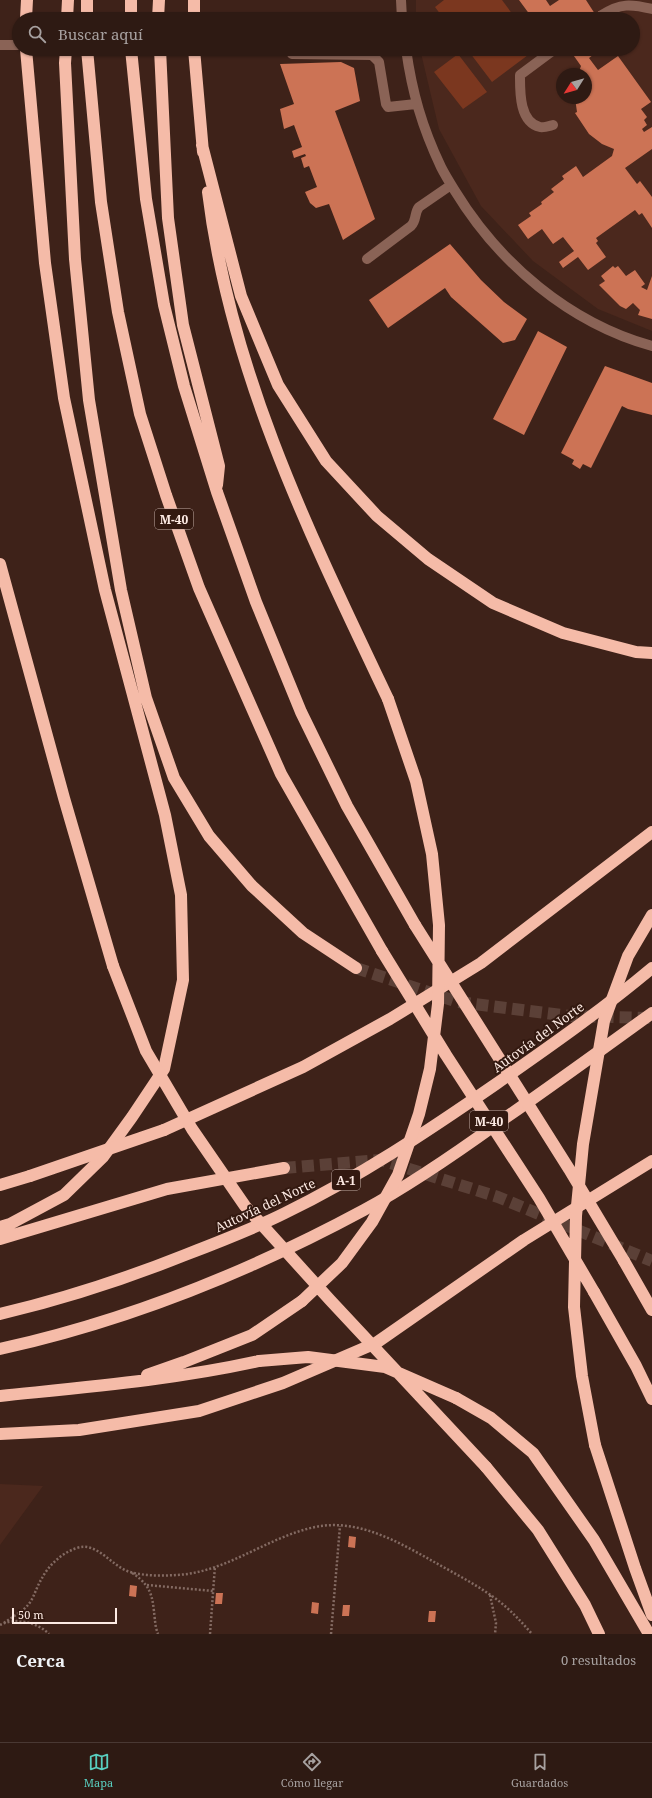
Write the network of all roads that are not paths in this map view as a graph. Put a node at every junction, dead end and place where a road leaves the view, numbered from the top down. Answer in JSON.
{"nodes":[{"id":1,"x":27,"y":0,"type":"edge"},
{"id":2,"x":68,"y":0,"type":"edge"},
{"id":3,"x":87,"y":0,"type":"edge"},
{"id":4,"x":131,"y":0,"type":"edge"},
{"id":5,"x":159,"y":0,"type":"edge"},
{"id":6,"x":194,"y":0,"type":"edge"},
{"id":7,"x":401,"y":0,"type":"edge"},
{"id":8,"x":652,"y":9,"type":"edge"},
{"id":9,"x":26,"y":12,"type":"edge"},
{"id":10,"x":68,"y":12,"type":"edge"},
{"id":11,"x":87,"y":12,"type":"edge"},
{"id":12,"x":131,"y":12,"type":"edge"},
{"id":13,"x":158,"y":12,"type":"edge"},
{"id":14,"x":194,"y":12,"type":"edge"},
{"id":15,"x":402,"y":12,"type":"edge"},
{"id":16,"x":606,"y":12,"type":"edge"},
{"id":17,"x":0,"y":45,"type":"edge"},
{"id":18,"x":12,"y":45,"type":"edge"},
{"id":19,"x":27,"y":56,"type":"edge"},
{"id":20,"x":66,"y":56,"type":"edge"},
{"id":21,"x":88,"y":56,"type":"edge"},
{"id":22,"x":132,"y":56,"type":"edge"},
{"id":23,"x":160,"y":56,"type":"edge"},
{"id":24,"x":195,"y":56,"type":"edge"},
{"id":25,"x":373,"y":56,"type":"edge"},
{"id":26,"x":407,"y":56,"type":"edge"},
{"id":27,"x":546,"y":56,"type":"edge"},
{"id":28,"x":416,"y":104,"type":"junction"},
{"id":29,"x":552,"y":125,"type":"dead end"},
{"id":30,"x":202,"y":145,"type":"junction"},
{"id":31,"x":451,"y":185,"type":"junction"},
{"id":32,"x":367,"y":258,"type":"dead end"},
{"id":33,"x":652,"y":346,"type":"edge"},
{"id":34,"x":217,"y":492,"type":"junction"},
{"id":35,"x":0,"y":564,"type":"edge"},
{"id":36,"x":652,"y":653,"type":"edge"},
{"id":37,"x":652,"y":832,"type":"edge"},
{"id":38,"x":652,"y":915,"type":"edge"},
{"id":39,"x":356,"y":968,"type":"tunnel mouth"},
{"id":40,"x":652,"y":968,"type":"edge"},
{"id":41,"x":652,"y":1013,"type":"edge"},
{"id":42,"x":652,"y":1161,"type":"edge"},
{"id":43,"x":284,"y":1168,"type":"tunnel mouth"},
{"id":44,"x":0,"y":1185,"type":"edge"},
{"id":45,"x":0,"y":1228,"type":"edge"},
{"id":46,"x":0,"y":1239,"type":"edge"},
{"id":47,"x":652,"y":1310,"type":"edge"},
{"id":48,"x":0,"y":1314,"type":"edge"},
{"id":49,"x":0,"y":1349,"type":"edge"},
{"id":50,"x":121,"y":1384,"type":"junction"},
{"id":51,"x":0,"y":1396,"type":"edge"},
{"id":52,"x":652,"y":1399,"type":"edge"},
{"id":53,"x":0,"y":1434,"type":"edge"},
{"id":54,"x":652,"y":1615,"type":"edge"},
{"id":55,"x":599,"y":1634,"type":"edge"},
{"id":56,"x":649,"y":1634,"type":"edge"}],
"edges":[{"from":1,"to":9,"type":"highway"},
{"from":2,"to":10,"type":"highway"},
{"from":3,"to":11,"type":"highway"},
{"from":4,"to":12,"type":"highway"},
{"from":5,"to":13,"type":"highway"},
{"from":6,"to":14,"type":"highway"},
{"from":7,"to":15,"type":"street"},
{"from":8,"to":16,"type":"street"},
{"from":17,"to":18,"type":"street"},
{"from":19,"to":45,"type":"highway"},
{"from":20,"to":39,"type":"highway"},
{"from":21,"to":52,"type":"highway","number":"M-40","bridge":true},
{"from":22,"to":34,"type":"highway"},
{"from":23,"to":34,"type":"highway"},
{"from":24,"to":30,"type":"highway"},
{"from":25,"to":28,"type":"street"},
{"from":26,"to":28,"type":"street"},
{"from":27,"to":29,"type":"street"},
{"from":28,"to":31,"type":"street"},
{"from":30,"to":36,"type":"highway"},
{"from":30,"to":50,"type":"highway","bridge":true},
{"from":31,"to":32,"type":"street"},
{"from":31,"to":33,"type":"street"},
{"from":34,"to":47,"type":"highway","bridge":true},
{"from":35,"to":55,"type":"highway","bridge":true},
{"from":37,"to":44,"type":"highway","bridge":true},
{"from":38,"to":54,"type":"highway","bridge":true},
{"from":40,"to":48,"type":"highway","name":"Autovía del Norte","number":"A-1"},
{"from":41,"to":49,"type":"highway","number":"A-1"},
{"from":42,"to":53,"type":"highway"},
{"from":43,"to":46,"type":"highway"},
{"from":50,"to":51,"type":"highway"},
{"from":50,"to":56,"type":"highway","bridge":true}]}
